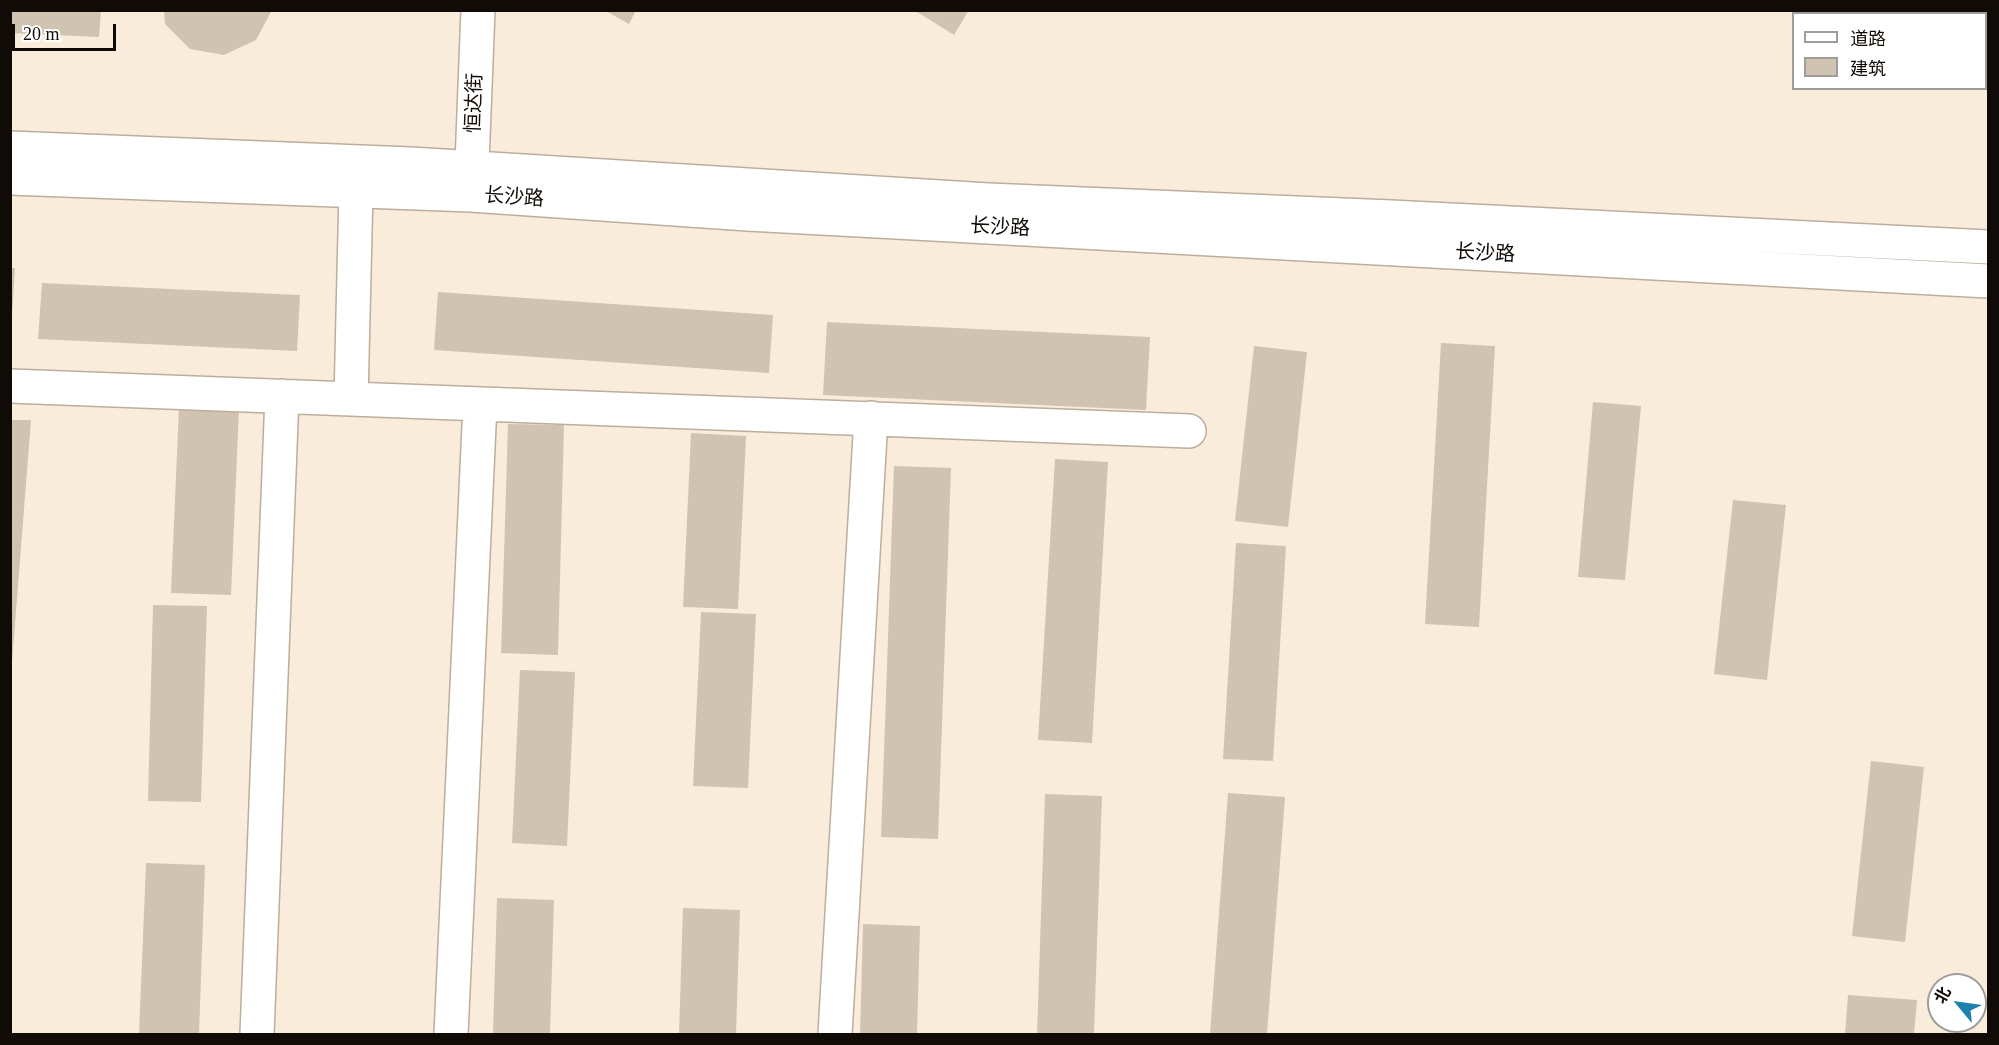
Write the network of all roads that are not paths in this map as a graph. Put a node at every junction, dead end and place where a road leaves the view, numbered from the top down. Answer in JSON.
{"nodes":[{"id":1,"x":478,"y":10,"type":"edge"},
{"id":2,"x":10,"y":148,"type":"edge"},
{"id":3,"x":10,"y":178,"type":"edge"},
{"id":4,"x":472,"y":181,"type":"junction"},
{"id":5,"x":356,"y":190,"type":"junction"},
{"id":6,"x":1989,"y":247,"type":"edge"},
{"id":7,"x":1989,"y":281,"type":"edge"},
{"id":8,"x":10,"y":386,"type":"edge"},
{"id":9,"x":282,"y":396,"type":"junction"},
{"id":10,"x":351,"y":399,"type":"junction"},
{"id":11,"x":480,"y":404,"type":"junction"},
{"id":12,"x":871,"y":418,"type":"junction"},
{"id":13,"x":1189,"y":430,"type":"dead end"},
{"id":14,"x":257,"y":1035,"type":"edge"},
{"id":15,"x":450,"y":1035,"type":"edge"},
{"id":16,"x":835,"y":1035,"type":"edge"}],
"edges":[{"from":1,"to":4,"type":"street","name":"恒达街"},
{"from":2,"to":4,"type":"street","name":"长沙路"},
{"from":3,"to":5,"type":"street","name":"长沙路"},
{"from":4,"to":5,"type":"street","name":"长沙路"},
{"from":4,"to":6,"type":"street","name":"长沙路"},
{"from":4,"to":7,"type":"street","name":"长沙路"},
{"from":5,"to":10,"type":"street"},
{"from":8,"to":9,"type":"street"},
{"from":9,"to":10,"type":"street"},
{"from":9,"to":14,"type":"street"},
{"from":10,"to":11,"type":"street"},
{"from":11,"to":12,"type":"street"},
{"from":11,"to":15,"type":"street"},
{"from":12,"to":13,"type":"street"},
{"from":12,"to":16,"type":"street"}]}
